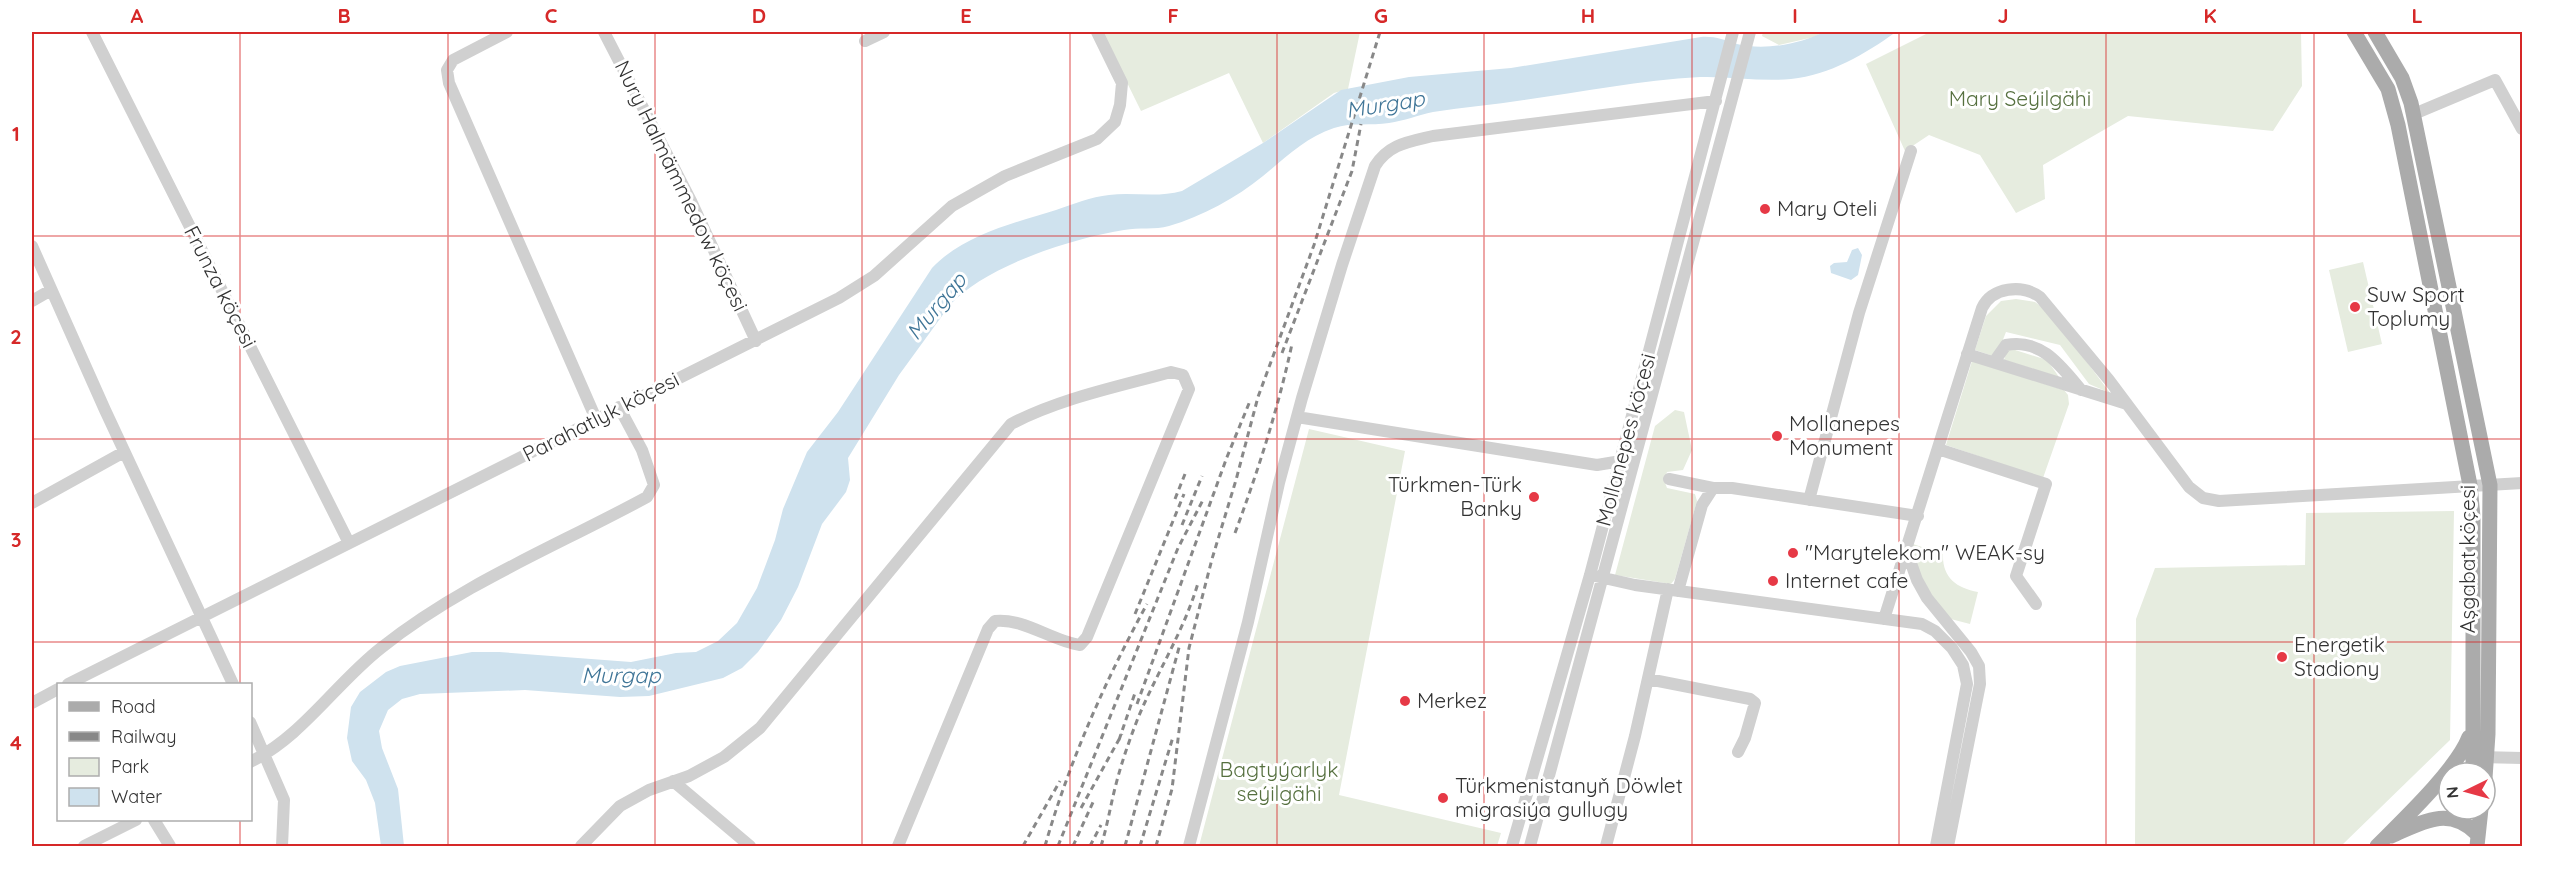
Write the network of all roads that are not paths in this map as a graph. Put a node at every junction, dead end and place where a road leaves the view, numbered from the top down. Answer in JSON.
{"nodes":[{"id":1,"x":92,"y":32,"type":"edge"},
{"id":2,"x":604,"y":32,"type":"edge"},
{"id":3,"x":884,"y":32,"type":"edge"},
{"id":4,"x":1097,"y":32,"type":"edge"},
{"id":5,"x":1733,"y":32,"type":"edge"},
{"id":6,"x":1750,"y":32,"type":"edge"},
{"id":7,"x":2354,"y":32,"type":"edge"},
{"id":8,"x":2375,"y":32,"type":"edge"},
{"id":9,"x":500,"y":33,"type":"edge"},
{"id":10,"x":865,"y":41,"type":"dead end"},
{"id":11,"x":1716,"y":101,"type":"junction"},
{"id":12,"x":2414,"y":114,"type":"junction"},
{"id":13,"x":2523,"y":129,"type":"edge"},
{"id":14,"x":1911,"y":151,"type":"dead end"},
{"id":15,"x":32,"y":246,"type":"edge"},
{"id":16,"x":51,"y":290,"type":"junction"},
{"id":17,"x":32,"y":302,"type":"edge"},
{"id":18,"x":756,"y":341,"type":"junction"},
{"id":19,"x":1967,"y":354,"type":"junction"},
{"id":20,"x":1994,"y":362,"type":"junction"},
{"id":21,"x":2081,"y":390,"type":"junction"},
{"id":22,"x":2127,"y":404,"type":"junction"},
{"id":23,"x":619,"y":407,"type":"junction"},
{"id":24,"x":1298,"y":417,"type":"junction"},
{"id":25,"x":596,"y":419,"type":"junction"},
{"id":26,"x":1938,"y":449,"type":"junction"},
{"id":27,"x":124,"y":452,"type":"junction"},
{"id":28,"x":1621,"y":461,"type":"junction"},
{"id":29,"x":1669,"y":479,"type":"dead end"},
{"id":30,"x":2523,"y":483,"type":"edge"},
{"id":31,"x":2470,"y":485,"type":"junction"},
{"id":32,"x":2490,"y":485,"type":"junction"},
{"id":33,"x":1713,"y":488,"type":"junction"},
{"id":34,"x":1809,"y":500,"type":"junction"},
{"id":35,"x":32,"y":503,"type":"edge"},
{"id":36,"x":1918,"y":516,"type":"junction"},
{"id":37,"x":348,"y":543,"type":"junction"},
{"id":38,"x":1907,"y":552,"type":"junction"},
{"id":39,"x":1596,"y":576,"type":"junction"},
{"id":40,"x":1673,"y":590,"type":"junction"},
{"id":41,"x":2036,"y":604,"type":"dead end"},
{"id":42,"x":201,"y":618,"type":"junction"},
{"id":43,"x":1884,"y":619,"type":"junction"},
{"id":44,"x":1648,"y":679,"type":"junction"},
{"id":45,"x":70,"y":683,"type":"edge"},
{"id":46,"x":233,"y":683,"type":"edge"},
{"id":47,"x":57,"y":690,"type":"edge"},
{"id":48,"x":32,"y":703,"type":"edge"},
{"id":49,"x":252,"y":726,"type":"edge"},
{"id":50,"x":2471,"y":732,"type":"junction"},
{"id":51,"x":1738,"y":752,"type":"dead end"},
{"id":52,"x":266,"y":755,"type":"junction"},
{"id":53,"x":2523,"y":758,"type":"edge"},
{"id":54,"x":252,"y":761,"type":"edge"},
{"id":55,"x":2474,"y":761,"type":"edge"},
{"id":56,"x":2476,"y":761,"type":"edge"},
{"id":57,"x":2497,"y":762,"type":"edge"},
{"id":58,"x":674,"y":781,"type":"junction"},
{"id":59,"x":2437,"y":790,"type":"edge"},
{"id":60,"x":2415,"y":806,"type":"junction"},
{"id":61,"x":132,"y":821,"type":"edge"},
{"id":62,"x":155,"y":821,"type":"edge"},
{"id":63,"x":2475,"y":821,"type":"edge"},
{"id":64,"x":2479,"y":821,"type":"edge"},
{"id":65,"x":2381,"y":842,"type":"edge"},
{"id":66,"x":2476,"y":842,"type":"edge"},
{"id":67,"x":84,"y":846,"type":"edge"},
{"id":68,"x":170,"y":846,"type":"edge"},
{"id":69,"x":282,"y":846,"type":"edge"},
{"id":70,"x":581,"y":846,"type":"edge"},
{"id":71,"x":750,"y":846,"type":"edge"},
{"id":72,"x":898,"y":846,"type":"edge"},
{"id":73,"x":1189,"y":846,"type":"edge"},
{"id":74,"x":1512,"y":846,"type":"edge"},
{"id":75,"x":1530,"y":846,"type":"edge"},
{"id":76,"x":1606,"y":846,"type":"edge"},
{"id":77,"x":1936,"y":846,"type":"edge"},
{"id":78,"x":1948,"y":846,"type":"edge"}],
"edges":[{"from":1,"to":37,"type":"street","name":"Frunza köçesi"},
{"from":2,"to":18,"type":"street","name":"Nury Halmämmedow köçesi"},
{"from":3,"to":10,"type":"street"},
{"from":4,"to":18,"type":"street","name":"Parahatlyk köçesi"},
{"from":5,"to":11,"type":"street","name":"Mollanepes köçesi"},
{"from":6,"to":39,"type":"street","name":"Mollanepes köçesi"},
{"from":7,"to":31,"type":"main road","name":"Aşgabat köçesi"},
{"from":8,"to":12,"type":"main road","name":"Aşgabat köçesi"},
{"from":9,"to":25,"type":"street"},
{"from":11,"to":24,"type":"street"},
{"from":11,"to":28,"type":"street","name":"Mollanepes köçesi"},
{"from":12,"to":13,"type":"street"},
{"from":12,"to":32,"type":"main road","name":"Aşgabat köçesi"},
{"from":14,"to":34,"type":"street"},
{"from":15,"to":16,"type":"street"},
{"from":16,"to":17,"type":"street"},
{"from":16,"to":27,"type":"street"},
{"from":18,"to":23,"type":"street","name":"Parahatlyk köçesi"},
{"from":19,"to":20,"type":"street"},
{"from":19,"to":22,"type":"street"},
{"from":19,"to":26,"type":"street"},
{"from":20,"to":21,"type":"street"},
{"from":20,"to":21,"type":"street"},
{"from":21,"to":22,"type":"street"},
{"from":22,"to":31,"type":"street"},
{"from":23,"to":25,"type":"street","name":"Parahatlyk köçesi"},
{"from":23,"to":52,"type":"street"},
{"from":24,"to":28,"type":"street"},
{"from":24,"to":73,"type":"street"},
{"from":25,"to":37,"type":"street","name":"Parahatlyk köçesi"},
{"from":26,"to":36,"type":"street"},
{"from":26,"to":41,"type":"street"},
{"from":27,"to":35,"type":"street"},
{"from":27,"to":42,"type":"street"},
{"from":28,"to":39,"type":"street","name":"Mollanepes köçesi"},
{"from":29,"to":33,"type":"street"},
{"from":30,"to":32,"type":"street"},
{"from":31,"to":32,"type":"street"},
{"from":31,"to":50,"type":"main road","name":"Aşgabat köçesi"},
{"from":32,"to":56,"type":"main road","name":"Aşgabat köçesi"},
{"from":33,"to":34,"type":"street"},
{"from":33,"to":40,"type":"street"},
{"from":34,"to":36,"type":"street"},
{"from":36,"to":38,"type":"street"},
{"from":37,"to":42,"type":"street","name":"Parahatlyk köçesi"},
{"from":38,"to":43,"type":"street"},
{"from":38,"to":78,"type":"street"},
{"from":39,"to":40,"type":"street"},
{"from":39,"to":74,"type":"street","name":"Mollanepes köçesi"},
{"from":39,"to":75,"type":"street","name":"Mollanepes köçesi"},
{"from":40,"to":43,"type":"street"},
{"from":40,"to":44,"type":"street"},
{"from":42,"to":45,"type":"street","name":"Parahatlyk köçesi"},
{"from":42,"to":46,"type":"street"},
{"from":43,"to":77,"type":"street"},
{"from":44,"to":51,"type":"street"},
{"from":44,"to":76,"type":"street"},
{"from":47,"to":48,"type":"street"},
{"from":49,"to":52,"type":"street"},
{"from":50,"to":55,"type":"main road","name":"Aşgabat köçesi"},
{"from":50,"to":60,"type":"main road"},
{"from":52,"to":54,"type":"street"},
{"from":52,"to":69,"type":"street"},
{"from":53,"to":57,"type":"street"},
{"from":58,"to":70,"type":"street"},
{"from":58,"to":71,"type":"street"},
{"from":58,"to":72,"type":"street"},
{"from":59,"to":60,"type":"main road"},
{"from":60,"to":65,"type":"main road"},
{"from":61,"to":67,"type":"street"},
{"from":62,"to":68,"type":"street"},
{"from":63,"to":66,"type":"main road"},
{"from":64,"to":66,"type":"main road"},
{"from":65,"to":66,"type":"main road"}]}
